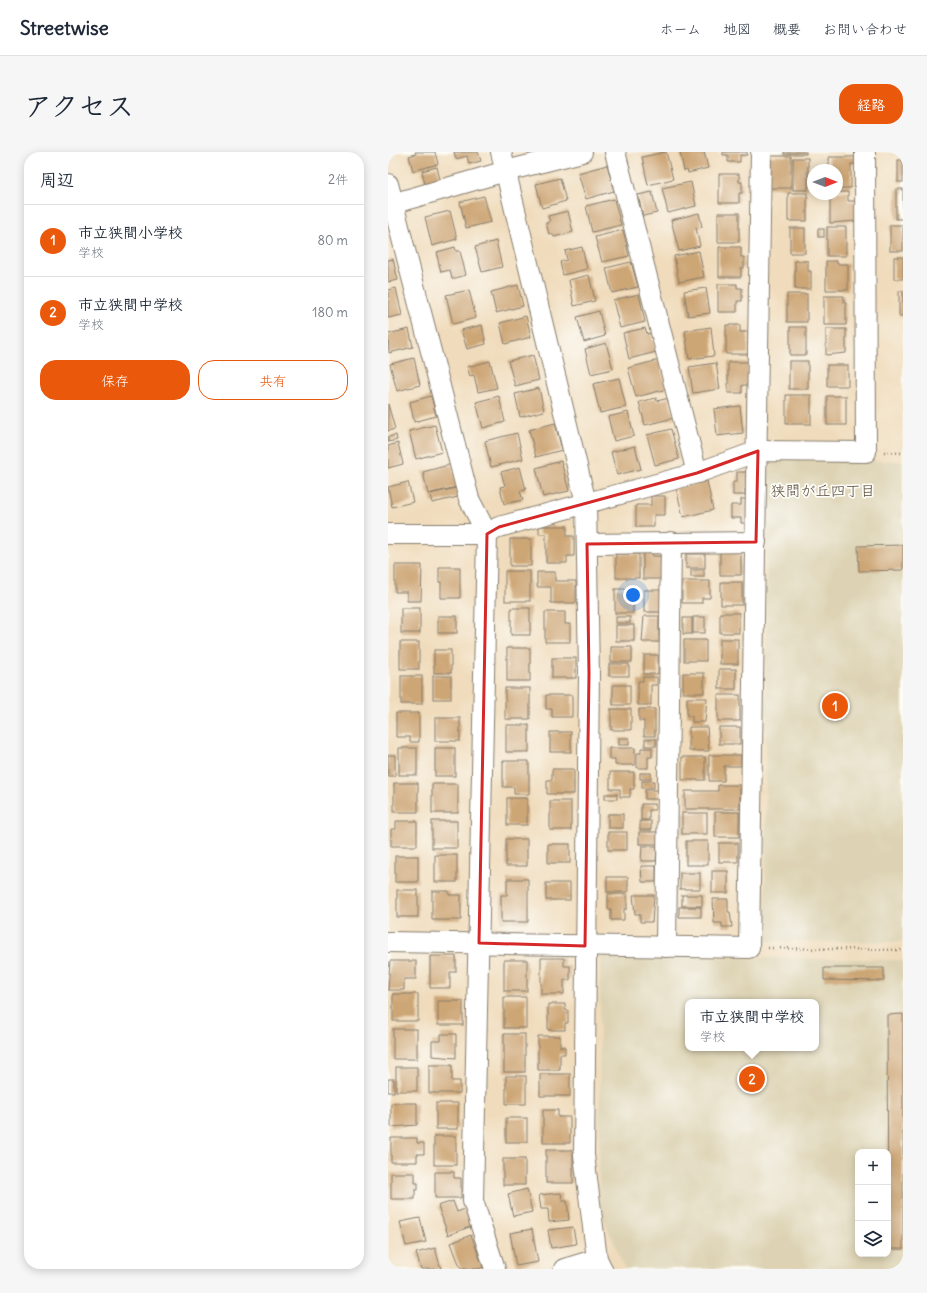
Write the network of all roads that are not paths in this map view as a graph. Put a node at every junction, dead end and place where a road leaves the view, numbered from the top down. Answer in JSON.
{"nodes":[{"id":1,"x":582,"y":152,"type":"edge"},
{"id":2,"x":615,"y":152,"type":"edge"},
{"id":3,"x":761,"y":152,"type":"edge"},
{"id":4,"x":865,"y":152,"type":"edge"},
{"id":5,"x":503,"y":161,"type":"edge"},
{"id":6,"x":388,"y":184,"type":"edge"},
{"id":7,"x":390,"y":204,"type":"edge"},
{"id":8,"x":758,"y":452,"type":"junction"},
{"id":9,"x":697,"y":473,"type":"junction"},
{"id":10,"x":586,"y":503,"type":"junction"},
{"id":11,"x":388,"y":534,"type":"edge"},
{"id":12,"x":487,"y":534,"type":"junction"},
{"id":13,"x":671,"y":542,"type":"junction"},
{"id":14,"x":756,"y":542,"type":"junction"},
{"id":15,"x":587,"y":544,"type":"junction"},
{"id":16,"x":388,"y":942,"type":"edge"},
{"id":17,"x":479,"y":943,"type":"junction"},
{"id":18,"x":585,"y":946,"type":"junction"},
{"id":19,"x":666,"y":947,"type":"junction"},
{"id":20,"x":600,"y":1264,"type":"edge"},
{"id":21,"x":495,"y":1269,"type":"edge"},
{"id":22,"x":564,"y":1269,"type":"edge"}],
"edges":[{"from":1,"to":5,"type":"street"},
{"from":2,"to":9,"type":"street"},
{"from":3,"to":8,"type":"street"},
{"from":4,"to":8,"type":"street"},
{"from":5,"to":7,"type":"street"},
{"from":5,"to":10,"type":"street"},
{"from":6,"to":7,"type":"street"},
{"from":7,"to":12,"type":"street"},
{"from":8,"to":9,"type":"street"},
{"from":8,"to":14,"type":"street"},
{"from":9,"to":10,"type":"street"},
{"from":10,"to":12,"type":"street"},
{"from":10,"to":15,"type":"street"},
{"from":11,"to":12,"type":"street"},
{"from":12,"to":17,"type":"street"},
{"from":13,"to":14,"type":"street"},
{"from":13,"to":15,"type":"street"},
{"from":13,"to":19,"type":"street"},
{"from":14,"to":19,"type":"street"},
{"from":15,"to":18,"type":"street"},
{"from":16,"to":17,"type":"street"},
{"from":17,"to":18,"type":"street"},
{"from":17,"to":21,"type":"street"},
{"from":18,"to":19,"type":"street"},
{"from":18,"to":20,"type":"street"},
{"from":20,"to":22,"type":"street"}]}
